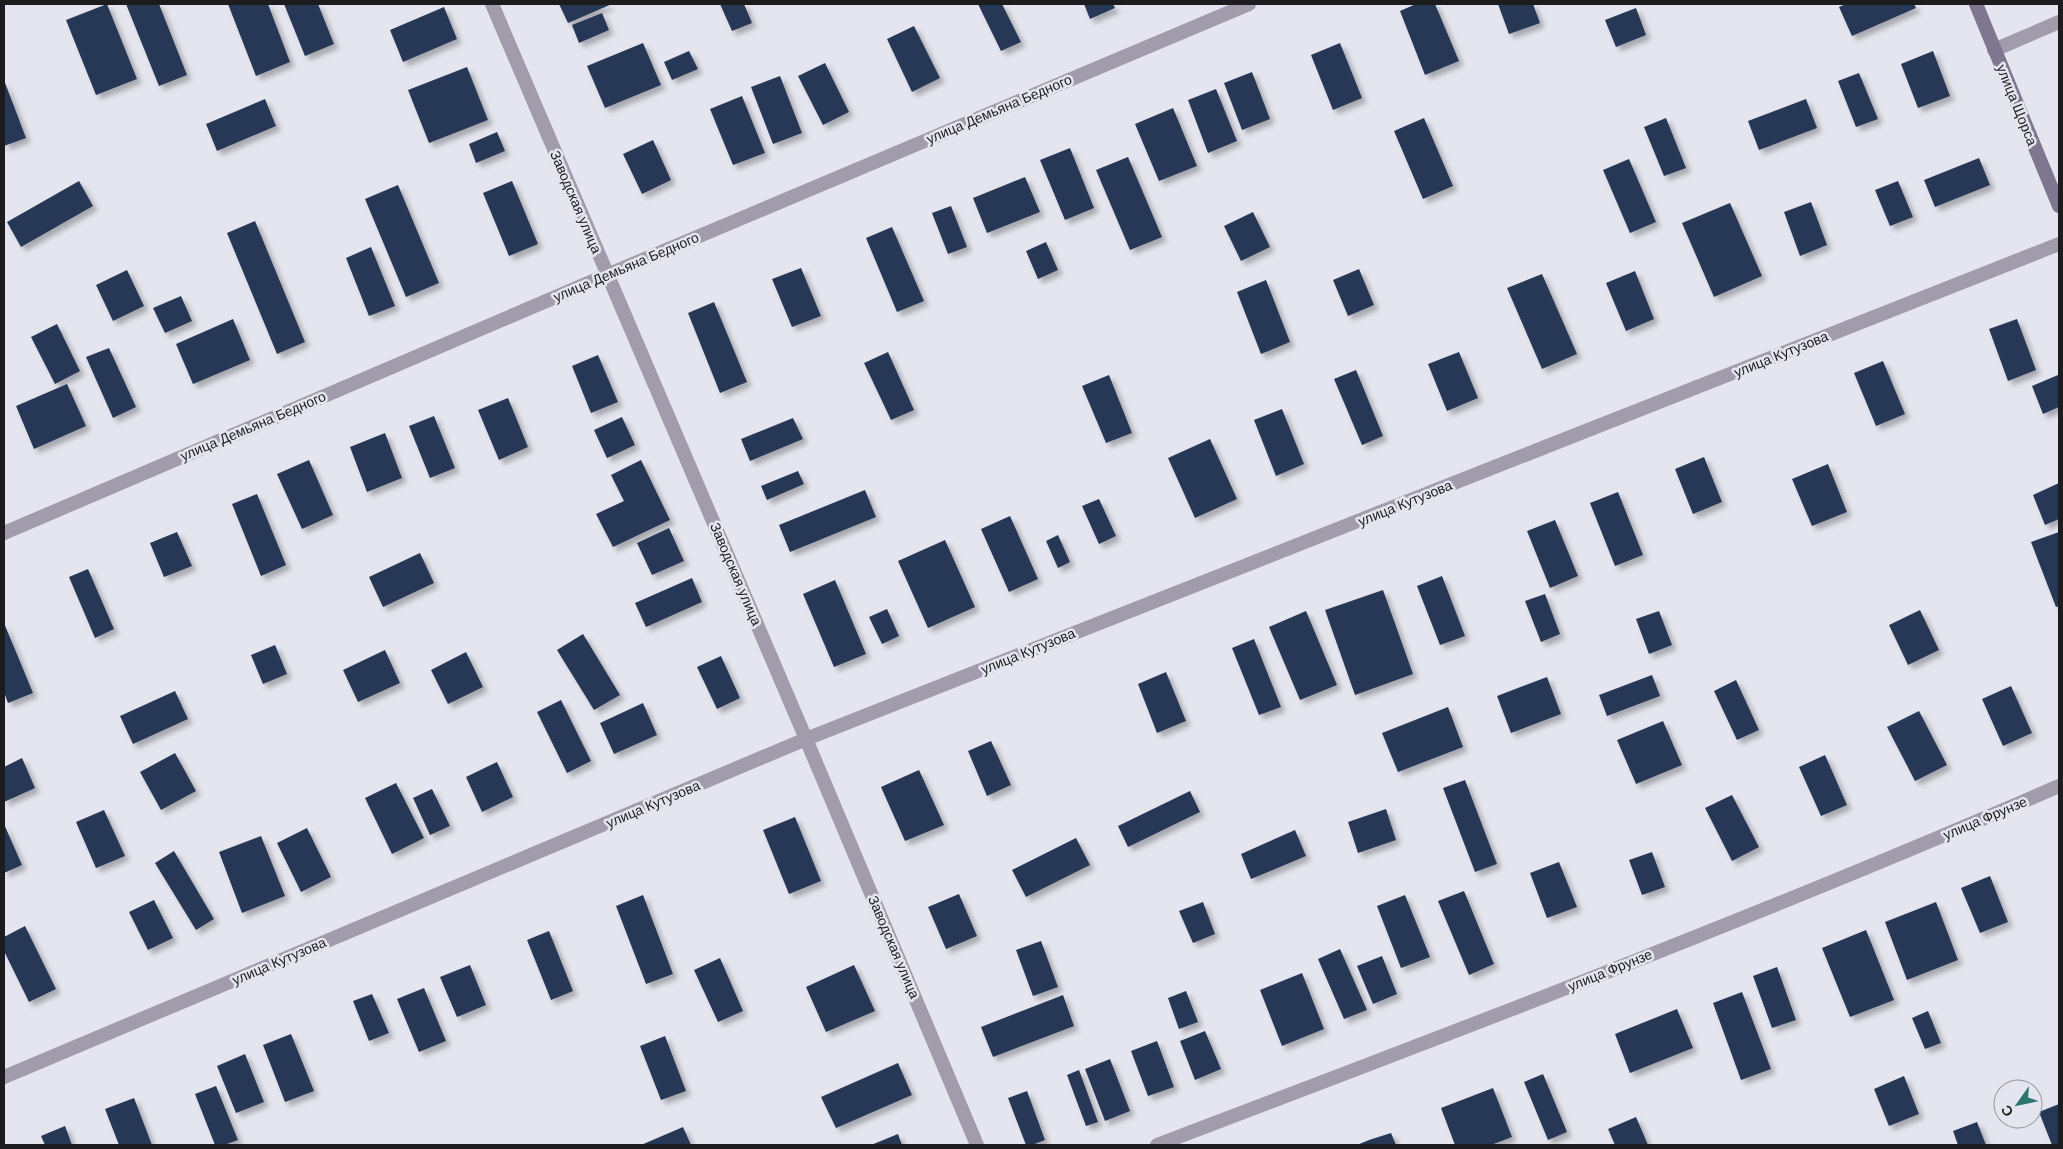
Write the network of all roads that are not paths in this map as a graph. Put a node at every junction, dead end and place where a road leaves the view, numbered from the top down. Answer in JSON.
{"nodes":[{"id":1,"x":492,"y":4,"type":"edge"},
{"id":2,"x":1249,"y":4,"type":"edge"},
{"id":3,"x":1976,"y":4,"type":"edge"},
{"id":4,"x":2059,"y":22,"type":"edge"},
{"id":5,"x":1994,"y":50,"type":"junction"},
{"id":6,"x":2059,"y":206,"type":"edge"},
{"id":7,"x":2059,"y":244,"type":"edge"},
{"id":8,"x":606,"y":274,"type":"junction"},
{"id":9,"x":4,"y":533,"type":"edge"},
{"id":10,"x":806,"y":739,"type":"junction"},
{"id":11,"x":2059,"y":786,"type":"edge"},
{"id":12,"x":4,"y":1077,"type":"edge"},
{"id":13,"x":977,"y":1145,"type":"edge"},
{"id":14,"x":1157,"y":1145,"type":"edge"}],
"edges":[{"from":1,"to":8,"type":"street","name":"Заводская улица"},
{"from":2,"to":8,"type":"street","name":"улица Демьяна Бедного"},
{"from":3,"to":5,"type":"main road","name":"улица Щорса"},
{"from":4,"to":5,"type":"street"},
{"from":5,"to":6,"type":"main road","name":"улица Щорса"},
{"from":7,"to":10,"type":"street","name":"улица Кутузова"},
{"from":8,"to":9,"type":"street","name":"улица Демьяна Бедного"},
{"from":8,"to":10,"type":"street","name":"Заводская улица"},
{"from":10,"to":12,"type":"street","name":"улица Кутузова"},
{"from":10,"to":13,"type":"street","name":"Заводская улица"},
{"from":11,"to":14,"type":"street","name":"улица Фрунзе"}]}
